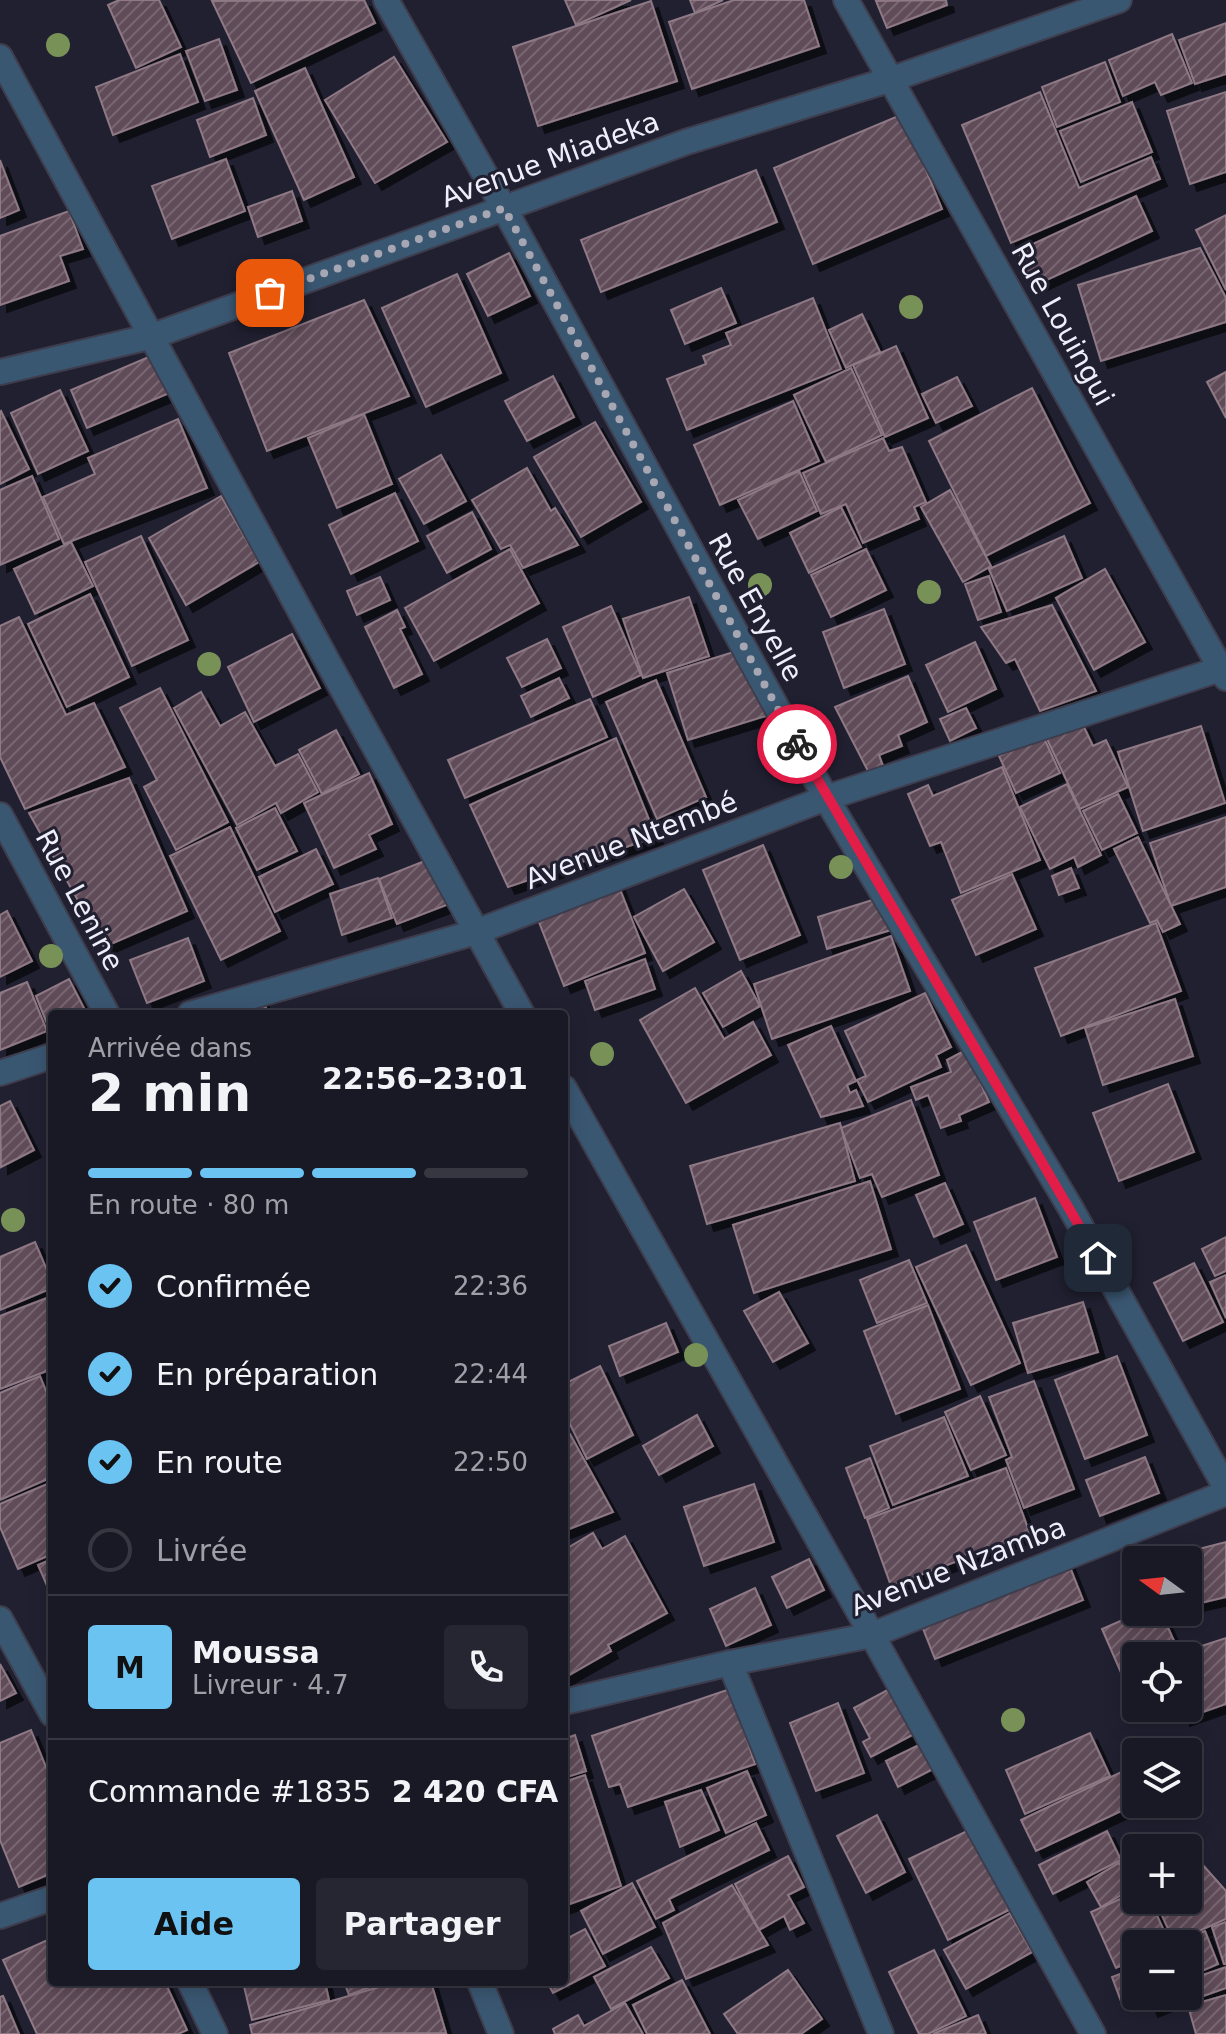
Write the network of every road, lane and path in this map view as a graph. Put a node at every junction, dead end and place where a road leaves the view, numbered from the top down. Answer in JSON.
{"nodes":[{"id":1,"x":386,"y":0,"type":"edge"},
{"id":2,"x":846,"y":0,"type":"edge"},
{"id":3,"x":1119,"y":0,"type":"edge"},
{"id":4,"x":0,"y":57,"type":"edge"},
{"id":5,"x":892,"y":79,"type":"junction"},
{"id":6,"x":504,"y":208,"type":"junction"},
{"id":7,"x":153,"y":336,"type":"junction"},
{"id":8,"x":0,"y":372,"type":"edge"},
{"id":9,"x":1224,"y":671,"type":"edge"},
{"id":10,"x":826,"y":798,"type":"junction"},
{"id":11,"x":0,"y":815,"type":"edge"},
{"id":12,"x":476,"y":932,"type":"junction"},
{"id":13,"x":105,"y":1010,"type":"edge"},
{"id":14,"x":204,"y":1010,"type":"edge"},
{"id":15,"x":520,"y":1010,"type":"edge"},
{"id":16,"x":48,"y":1057,"type":"edge"},
{"id":17,"x":0,"y":1073,"type":"edge"},
{"id":18,"x":568,"y":1095,"type":"edge"},
{"id":19,"x":1226,"y":1491,"type":"edge"},
{"id":20,"x":0,"y":1619,"type":"edge"},
{"id":21,"x":872,"y":1635,"type":"junction"},
{"id":22,"x":730,"y":1663,"type":"junction"},
{"id":23,"x":568,"y":1701,"type":"edge"},
{"id":24,"x":48,"y":1707,"type":"edge"},
{"id":25,"x":48,"y":1899,"type":"edge"},
{"id":26,"x":0,"y":1916,"type":"edge"},
{"id":27,"x":192,"y":1986,"type":"edge"},
{"id":28,"x":482,"y":1986,"type":"edge"},
{"id":29,"x":215,"y":2034,"type":"edge"},
{"id":30,"x":501,"y":2034,"type":"edge"},
{"id":31,"x":881,"y":2034,"type":"edge"},
{"id":32,"x":1093,"y":2034,"type":"edge"}],
"edges":[{"from":1,"to":6,"type":"street","name":"Rue Enyelle"},
{"from":2,"to":5,"type":"street","name":"Rue Louingui"},
{"from":3,"to":5,"type":"street","name":"Avenue Miadeka"},
{"from":4,"to":7,"type":"street"},
{"from":5,"to":6,"type":"street","name":"Avenue Miadeka"},
{"from":5,"to":9,"type":"street","name":"Rue Louingui"},
{"from":6,"to":7,"type":"street","name":"Avenue Miadeka"},
{"from":6,"to":10,"type":"street","name":"Rue Enyelle"},
{"from":7,"to":8,"type":"street","name":"Avenue Miadeka"},
{"from":7,"to":12,"type":"street"},
{"from":9,"to":10,"type":"street","name":"Avenue Ntembé"},
{"from":10,"to":12,"type":"street","name":"Avenue Ntembé"},
{"from":10,"to":19,"type":"street","name":"Rue Enyelle"},
{"from":11,"to":13,"type":"street","name":"Rue Lenine"},
{"from":12,"to":14,"type":"street","name":"Avenue Ntembé"},
{"from":12,"to":15,"type":"street"},
{"from":16,"to":17,"type":"street"},
{"from":18,"to":21,"type":"street"},
{"from":19,"to":21,"type":"street","name":"Avenue Nzamba"},
{"from":20,"to":24,"type":"street"},
{"from":21,"to":22,"type":"street","name":"Avenue Nzamba"},
{"from":21,"to":32,"type":"street"},
{"from":22,"to":23,"type":"street","name":"Avenue Nzamba"},
{"from":22,"to":31,"type":"street"},
{"from":25,"to":26,"type":"street"},
{"from":27,"to":29,"type":"street"},
{"from":28,"to":30,"type":"street"}]}
